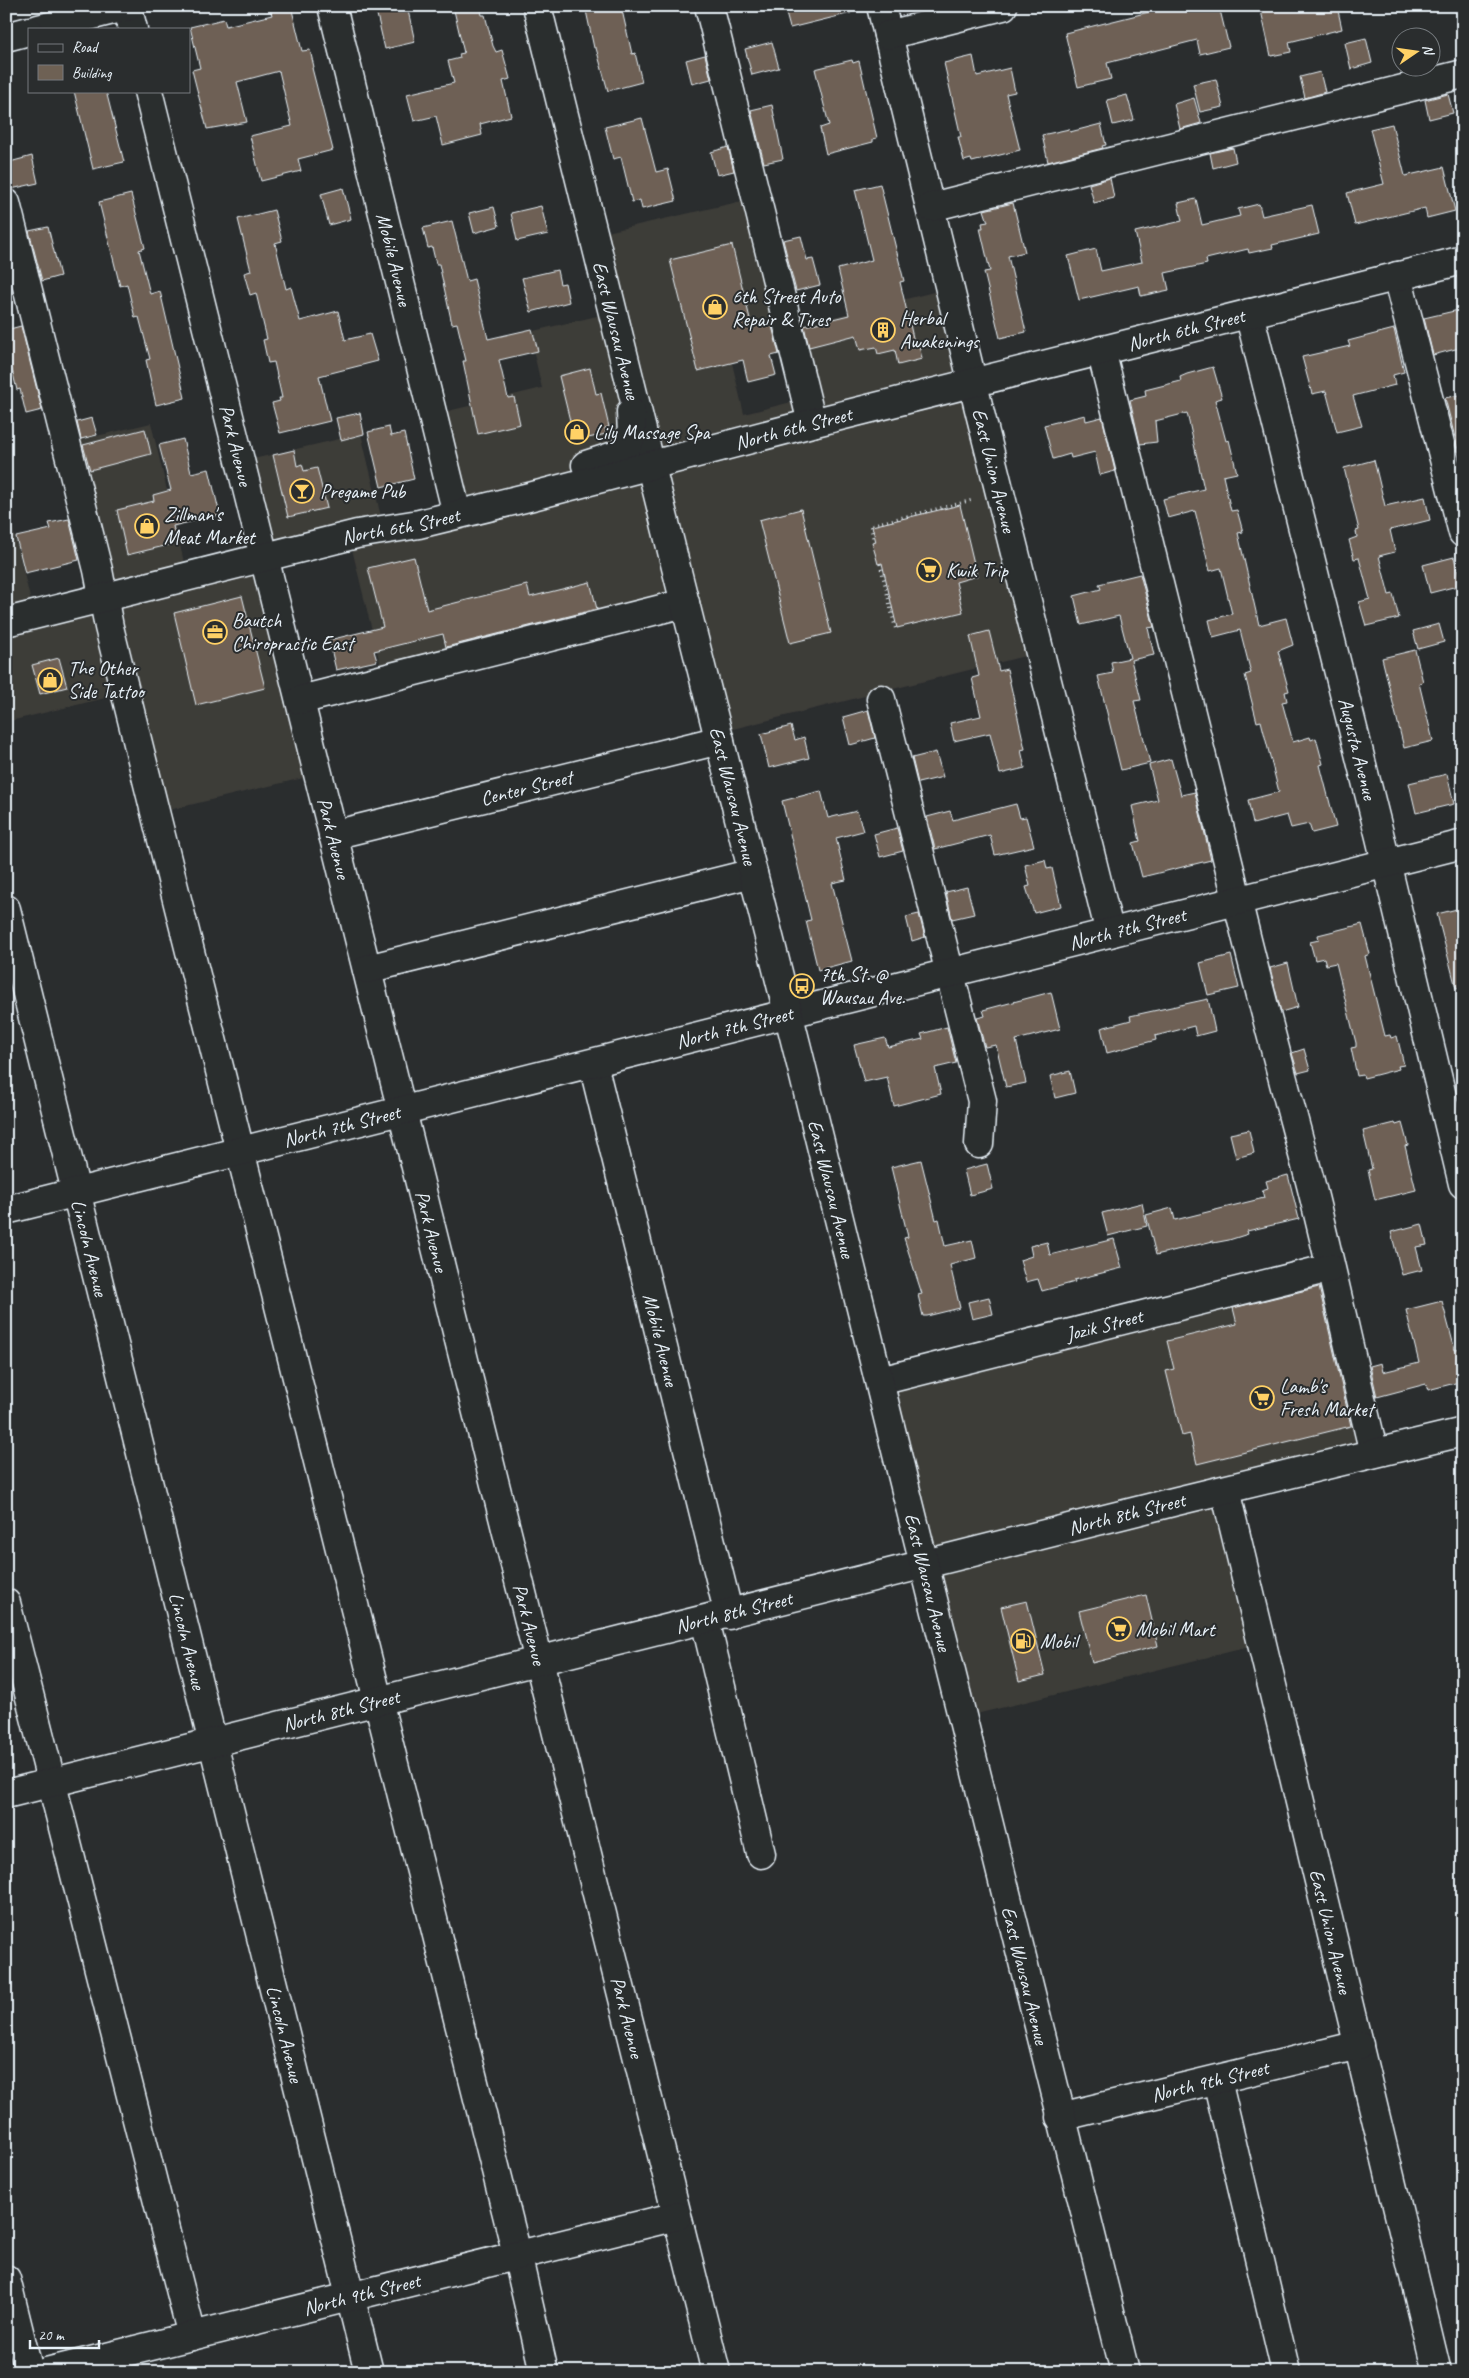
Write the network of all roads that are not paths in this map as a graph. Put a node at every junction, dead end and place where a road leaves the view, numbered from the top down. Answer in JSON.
{"nodes":[{"id":1,"x":128,"y":6,"type":"edge"},
{"id":2,"x":332,"y":6,"type":"edge"},
{"id":3,"x":527,"y":6,"type":"edge"},
{"id":4,"x":537,"y":6,"type":"edge"},
{"id":5,"x":709,"y":6,"type":"edge"},
{"id":6,"x":881,"y":6,"type":"edge"},
{"id":7,"x":1004,"y":6,"type":"edge"},
{"id":8,"x":42,"y":28,"type":"edge"},
{"id":9,"x":133,"y":28,"type":"edge"},
{"id":10,"x":28,"y":31,"type":"edge"},
{"id":11,"x":888,"y":35,"type":"junction"},
{"id":12,"x":6,"y":36,"type":"edge"},
{"id":13,"x":1463,"y":74,"type":"edge"},
{"id":14,"x":148,"y":92,"type":"edge"},
{"id":15,"x":6,"y":203,"type":"edge"},
{"id":16,"x":585,"y":204,"type":"junction"},
{"id":17,"x":931,"y":207,"type":"junction"},
{"id":18,"x":1463,"y":260,"type":"edge"},
{"id":19,"x":1397,"y":276,"type":"junction"},
{"id":20,"x":1249,"y":313,"type":"junction"},
{"id":21,"x":620,"y":346,"type":"junction"},
{"id":22,"x":1101,"y":350,"type":"junction"},
{"id":23,"x":972,"y":382,"type":"junction"},
{"id":24,"x":812,"y":423,"type":"junction"},
{"id":25,"x":651,"y":466,"type":"junction"},
{"id":26,"x":458,"y":514,"type":"junction"},
{"id":27,"x":1463,"y":533,"type":"edge"},
{"id":28,"x":264,"y":558,"type":"junction"},
{"id":29,"x":103,"y":598,"type":"junction"},
{"id":30,"x":685,"y":603,"type":"junction"},
{"id":31,"x":6,"y":622,"type":"edge"},
{"id":32,"x":881,"y":699,"type":"dead end"},
{"id":33,"x":300,"y":700,"type":"junction"},
{"id":34,"x":720,"y":740,"type":"junction"},
{"id":35,"x":333,"y":835,"type":"junction"},
{"id":36,"x":1463,"y":844,"type":"edge"},
{"id":37,"x":1386,"y":863,"type":"junction"},
{"id":38,"x":753,"y":873,"type":"junction"},
{"id":39,"x":1237,"y":902,"type":"junction"},
{"id":40,"x":6,"y":909,"type":"edge"},
{"id":41,"x":1110,"y":933,"type":"junction"},
{"id":42,"x":367,"y":969,"type":"junction"},
{"id":43,"x":951,"y":973,"type":"junction"},
{"id":44,"x":788,"y":1015,"type":"junction"},
{"id":45,"x":593,"y":1064,"type":"junction"},
{"id":46,"x":402,"y":1112,"type":"junction"},
{"id":47,"x":979,"y":1144,"type":"dead end"},
{"id":48,"x":240,"y":1153,"type":"junction"},
{"id":49,"x":1463,"y":1184,"type":"edge"},
{"id":50,"x":77,"y":1194,"type":"junction"},
{"id":51,"x":6,"y":1210,"type":"edge"},
{"id":52,"x":1330,"y":1268,"type":"junction"},
{"id":53,"x":880,"y":1382,"type":"junction"},
{"id":54,"x":1463,"y":1432,"type":"edge"},
{"id":55,"x":1374,"y":1453,"type":"junction"},
{"id":56,"x":1225,"y":1490,"type":"junction"},
{"id":57,"x":925,"y":1565,"type":"junction"},
{"id":58,"x":6,"y":1603,"type":"edge"},
{"id":59,"x":717,"y":1617,"type":"junction"},
{"id":60,"x":539,"y":1662,"type":"junction"},
{"id":61,"x":377,"y":1702,"type":"junction"},
{"id":62,"x":212,"y":1742,"type":"junction"},
{"id":63,"x":52,"y":1783,"type":"junction"},
{"id":64,"x":6,"y":1794,"type":"edge"},
{"id":65,"x":761,"y":1854,"type":"dead end"},
{"id":66,"x":1359,"y":2045,"type":"junction"},
{"id":67,"x":1217,"y":2080,"type":"junction"},
{"id":68,"x":1060,"y":2117,"type":"junction"},
{"id":69,"x":677,"y":2216,"type":"junction"},
{"id":70,"x":516,"y":2254,"type":"junction"},
{"id":71,"x":6,"y":2279,"type":"edge"},
{"id":72,"x":350,"y":2296,"type":"junction"},
{"id":73,"x":192,"y":2336,"type":"junction"},
{"id":74,"x":29,"y":2372,"type":"edge"},
{"id":75,"x":46,"y":2372,"type":"edge"},
{"id":76,"x":370,"y":2372,"type":"edge"},
{"id":77,"x":544,"y":2372,"type":"edge"},
{"id":78,"x":716,"y":2372,"type":"edge"},
{"id":79,"x":1125,"y":2372,"type":"edge"},
{"id":80,"x":1286,"y":2372,"type":"edge"},
{"id":81,"x":1437,"y":2372,"type":"edge"}],
"edges":[{"from":1,"to":8,"type":"street"},
{"from":1,"to":9,"type":"street"},
{"from":2,"to":26,"type":"street","name":"Mobile Avenue"},
{"from":3,"to":16,"type":"street"},
{"from":4,"to":16,"type":"street","name":"East Wausau Avenue"},
{"from":5,"to":24,"type":"street"},
{"from":6,"to":11,"type":"street","name":"East Union Avenue"},
{"from":7,"to":11,"type":"street"},
{"from":10,"to":12,"type":"street"},
{"from":11,"to":17,"type":"street","name":"East Union Avenue"},
{"from":13,"to":17,"type":"street"},
{"from":14,"to":28,"type":"street","name":"Park Avenue"},
{"from":15,"to":29,"type":"street"},
{"from":16,"to":21,"type":"street","name":"East Wausau Avenue"},
{"from":17,"to":23,"type":"street","name":"East Union Avenue"},
{"from":18,"to":19,"type":"street","name":"North 6th Street"},
{"from":19,"to":20,"type":"street","name":"North 6th Street"},
{"from":19,"to":27,"type":"street"},
{"from":20,"to":22,"type":"street","name":"North 6th Street"},
{"from":20,"to":37,"type":"street","name":"Augusta Avenue"},
{"from":21,"to":25,"type":"street","name":"East Wausau Avenue"},
{"from":21,"to":26,"type":"street"},
{"from":22,"to":23,"type":"street","name":"North 6th Street"},
{"from":22,"to":39,"type":"street"},
{"from":23,"to":24,"type":"street","name":"North 6th Street"},
{"from":23,"to":41,"type":"street","name":"East Union Avenue"},
{"from":24,"to":25,"type":"street","name":"North 6th Street"},
{"from":25,"to":26,"type":"street","name":"North 6th Street"},
{"from":25,"to":30,"type":"street","name":"East Wausau Avenue"},
{"from":26,"to":28,"type":"street","name":"North 6th Street"},
{"from":28,"to":29,"type":"street","name":"North 6th Street"},
{"from":28,"to":33,"type":"street","name":"Park Avenue"},
{"from":29,"to":31,"type":"street","name":"North 6th Street"},
{"from":29,"to":48,"type":"street"},
{"from":30,"to":33,"type":"street"},
{"from":30,"to":34,"type":"street","name":"East Wausau Avenue"},
{"from":32,"to":43,"type":"street"},
{"from":33,"to":35,"type":"street","name":"Park Avenue"},
{"from":34,"to":35,"type":"street","name":"Center Street"},
{"from":34,"to":38,"type":"street","name":"East Wausau Avenue"},
{"from":35,"to":42,"type":"street","name":"Park Avenue"},
{"from":36,"to":37,"type":"street","name":"North 7th Street"},
{"from":37,"to":39,"type":"street","name":"North 7th Street"},
{"from":37,"to":49,"type":"street","name":"Augusta Avenue"},
{"from":38,"to":42,"type":"street"},
{"from":38,"to":44,"type":"street","name":"East Wausau Avenue"},
{"from":39,"to":41,"type":"street","name":"North 7th Street"},
{"from":39,"to":52,"type":"street"},
{"from":40,"to":50,"type":"street","name":"Lincoln Avenue"},
{"from":41,"to":43,"type":"street","name":"North 7th Street"},
{"from":42,"to":46,"type":"street","name":"Park Avenue"},
{"from":43,"to":44,"type":"street","name":"North 7th Street"},
{"from":43,"to":47,"type":"street"},
{"from":44,"to":45,"type":"street","name":"North 7th Street"},
{"from":44,"to":53,"type":"street","name":"East Wausau Avenue"},
{"from":45,"to":46,"type":"street","name":"North 7th Street"},
{"from":45,"to":59,"type":"street","name":"Mobile Avenue"},
{"from":46,"to":48,"type":"street","name":"North 7th Street"},
{"from":46,"to":60,"type":"street","name":"Park Avenue"},
{"from":48,"to":50,"type":"street","name":"North 7th Street"},
{"from":48,"to":61,"type":"street"},
{"from":50,"to":51,"type":"street","name":"North 7th Street"},
{"from":50,"to":62,"type":"street","name":"Lincoln Avenue"},
{"from":52,"to":53,"type":"street","name":"Jozik Street"},
{"from":52,"to":55,"type":"street"},
{"from":53,"to":57,"type":"street","name":"East Wausau Avenue"},
{"from":54,"to":55,"type":"street","name":"North 8th Street"},
{"from":55,"to":56,"type":"street","name":"North 8th Street"},
{"from":56,"to":57,"type":"street","name":"North 8th Street"},
{"from":56,"to":66,"type":"street","name":"East Union Avenue"},
{"from":57,"to":59,"type":"street","name":"North 8th Street"},
{"from":57,"to":68,"type":"street","name":"East Wausau Avenue"},
{"from":58,"to":63,"type":"street"},
{"from":59,"to":60,"type":"street","name":"North 8th Street"},
{"from":59,"to":65,"type":"street","name":"Mobile Avenue"},
{"from":60,"to":61,"type":"street","name":"North 8th Street"},
{"from":60,"to":69,"type":"street","name":"Park Avenue"},
{"from":61,"to":62,"type":"street","name":"North 8th Street"},
{"from":61,"to":70,"type":"street"},
{"from":62,"to":63,"type":"street","name":"North 8th Street"},
{"from":62,"to":72,"type":"street","name":"Lincoln Avenue"},
{"from":63,"to":64,"type":"street","name":"North 8th Street"},
{"from":63,"to":73,"type":"street"},
{"from":66,"to":67,"type":"street","name":"North 9th Street"},
{"from":66,"to":81,"type":"street","name":"East Union Avenue"},
{"from":67,"to":68,"type":"street","name":"North 9th Street"},
{"from":67,"to":80,"type":"street"},
{"from":68,"to":79,"type":"street","name":"East Wausau Avenue"},
{"from":69,"to":70,"type":"street","name":"North 9th Street"},
{"from":69,"to":78,"type":"street","name":"Park Avenue"},
{"from":70,"to":72,"type":"street","name":"North 9th Street"},
{"from":70,"to":77,"type":"street"},
{"from":71,"to":74,"type":"street"},
{"from":72,"to":73,"type":"street","name":"North 9th Street"},
{"from":72,"to":76,"type":"street","name":"Lincoln Avenue"},
{"from":73,"to":75,"type":"street","name":"North 9th Street"}]}
